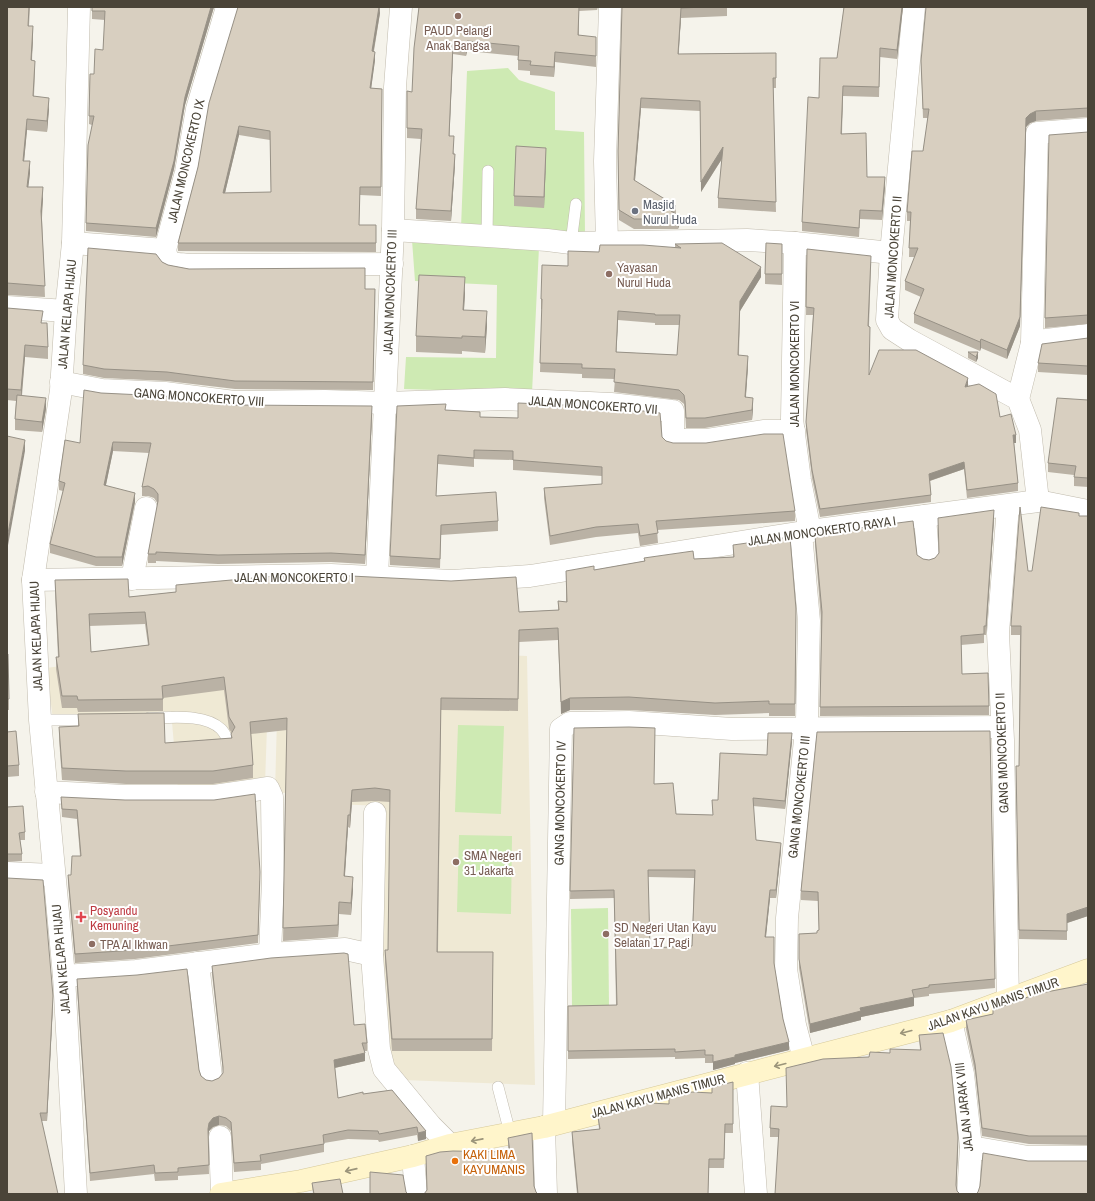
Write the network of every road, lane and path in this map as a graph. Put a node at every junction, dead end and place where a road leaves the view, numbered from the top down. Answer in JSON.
{"nodes":[{"id":1,"x":79,"y":7,"type":"edge"},
{"id":2,"x":227,"y":7,"type":"edge"},
{"id":3,"x":401,"y":7,"type":"edge"},
{"id":4,"x":610,"y":7,"type":"edge"},
{"id":5,"x":914,"y":7,"type":"edge"},
{"id":6,"x":1088,"y":129,"type":"edge"},
{"id":7,"x":488,"y":171,"type":"dead end"},
{"id":8,"x":576,"y":204,"type":"dead end"},
{"id":9,"x":393,"y":230,"type":"junction"},
{"id":10,"x":487,"y":236,"type":"junction"},
{"id":11,"x":73,"y":243,"type":"junction"},
{"id":12,"x":571,"y":243,"type":"junction"},
{"id":13,"x":607,"y":243,"type":"junction"},
{"id":14,"x":795,"y":243,"type":"junction"},
{"id":15,"x":165,"y":250,"type":"junction"},
{"id":16,"x":891,"y":253,"type":"junction"},
{"id":17,"x":392,"y":264,"type":"junction"},
{"id":18,"x":7,"y":307,"type":"edge"},
{"id":19,"x":66,"y":311,"type":"junction"},
{"id":20,"x":1088,"y":335,"type":"edge"},
{"id":21,"x":1032,"y":343,"type":"junction"},
{"id":22,"x":61,"y":382,"type":"junction"},
{"id":23,"x":1018,"y":399,"type":"junction"},
{"id":24,"x":386,"y":403,"type":"junction"},
{"id":25,"x":794,"y":431,"type":"junction"},
{"id":26,"x":1038,"y":502,"type":"junction"},
{"id":27,"x":1008,"y":506,"type":"junction"},
{"id":28,"x":146,"y":508,"type":"dead end"},
{"id":29,"x":1088,"y":511,"type":"edge"},
{"id":30,"x":925,"y":516,"type":"junction"},
{"id":31,"x":806,"y":532,"type":"junction"},
{"id":32,"x":928,"y":557,"type":"dead end"},
{"id":33,"x":555,"y":572,"type":"joint"},
{"id":34,"x":377,"y":577,"type":"junction"},
{"id":35,"x":132,"y":579,"type":"junction"},
{"id":36,"x":32,"y":580,"type":"junction"},
{"id":37,"x":138,"y":718,"type":"edge"},
{"id":38,"x":107,"y":719,"type":"edge"},
{"id":39,"x":40,"y":720,"type":"junction"},
{"id":40,"x":1002,"y":727,"type":"junction"},
{"id":41,"x":806,"y":728,"type":"junction"},
{"id":42,"x":228,"y":740,"type":"edge"},
{"id":43,"x":46,"y":792,"type":"junction"},
{"id":44,"x":375,"y":813,"type":"dead end"},
{"id":45,"x":7,"y":873,"type":"edge"},
{"id":46,"x":53,"y":875,"type":"junction"},
{"id":47,"x":270,"y":954,"type":"junction"},
{"id":48,"x":372,"y":955,"type":"junction"},
{"id":49,"x":198,"y":963,"type":"junction"},
{"id":50,"x":1088,"y":970,"type":"edge"},
{"id":51,"x":64,"y":976,"type":"junction"},
{"id":52,"x":1008,"y":1000,"type":"junction"},
{"id":53,"x":951,"y":1021,"type":"junction"},
{"id":54,"x":804,"y":1059,"type":"junction"},
{"id":55,"x":746,"y":1073,"type":"junction"},
{"id":56,"x":212,"y":1077,"type":"dead end"},
{"id":57,"x":498,"y":1087,"type":"dead end"},
{"id":58,"x":549,"y":1125,"type":"junction"},
{"id":59,"x":510,"y":1133,"type":"junction"},
{"id":60,"x":220,"y":1137,"type":"dead end"},
{"id":61,"x":450,"y":1145,"type":"junction"},
{"id":62,"x":970,"y":1147,"type":"junction"},
{"id":63,"x":413,"y":1156,"type":"junction"},
{"id":64,"x":1088,"y":1157,"type":"edge"},
{"id":65,"x":301,"y":1187,"type":"edge"},
{"id":66,"x":76,"y":1194,"type":"edge"},
{"id":67,"x":221,"y":1194,"type":"edge"},
{"id":68,"x":416,"y":1194,"type":"edge"},
{"id":69,"x":546,"y":1194,"type":"edge"},
{"id":70,"x":756,"y":1194,"type":"edge"},
{"id":71,"x":968,"y":1194,"type":"edge"}],
"edges":[{"from":1,"to":11,"type":"street","name":"JALAN KELAPA HIJAU"},
{"from":2,"to":15,"type":"street","name":"JALAN MONCOKERTO IX"},
{"from":3,"to":9,"type":"street","name":"JALAN MONCOKERTO III"},
{"from":4,"to":13,"type":"street"},
{"from":5,"to":16,"type":"street","name":"JALAN MONCOKERTO II"},
{"from":6,"to":21,"type":"street"},
{"from":7,"to":10,"type":"lane"},
{"from":8,"to":12,"type":"lane"},
{"from":9,"to":10,"type":"street"},
{"from":9,"to":17,"type":"street","name":"JALAN MONCOKERTO III"},
{"from":10,"to":12,"type":"street"},
{"from":11,"to":15,"type":"street"},
{"from":11,"to":19,"type":"street","name":"JALAN KELAPA HIJAU"},
{"from":12,"to":13,"type":"street"},
{"from":13,"to":14,"type":"street"},
{"from":14,"to":16,"type":"street"},
{"from":14,"to":25,"type":"street","name":"JALAN MONCOKERTO VI"},
{"from":15,"to":17,"type":"street"},
{"from":16,"to":23,"type":"street","name":"JALAN MONCOKERTO II"},
{"from":17,"to":24,"type":"street","name":"JALAN MONCOKERTO III"},
{"from":18,"to":19,"type":"street"},
{"from":19,"to":22,"type":"street","name":"JALAN KELAPA HIJAU"},
{"from":20,"to":21,"type":"street"},
{"from":21,"to":23,"type":"street"},
{"from":22,"to":24,"type":"street","name":"GANG MONCOKERTO VIII"},
{"from":22,"to":36,"type":"street","name":"JALAN KELAPA HIJAU"},
{"from":23,"to":26,"type":"street"},
{"from":24,"to":25,"type":"street","name":"JALAN MONCOKERTO VII"},
{"from":24,"to":34,"type":"street","name":"JALAN MONCOKERTO III"},
{"from":25,"to":31,"type":"street","name":"JALAN MONCOKERTO VI"},
{"from":26,"to":27,"type":"street","name":"JALAN MONCOKERTO RAYA I"},
{"from":26,"to":29,"type":"street","name":"JALAN MONCOKERTO RAYA I"},
{"from":27,"to":30,"type":"street","name":"JALAN MONCOKERTO RAYA I"},
{"from":27,"to":40,"type":"street","name":"GANG MONCOKERTO II"},
{"from":28,"to":35,"type":"street"},
{"from":30,"to":31,"type":"street","name":"JALAN MONCOKERTO RAYA I"},
{"from":30,"to":32,"type":"street"},
{"from":31,"to":33,"type":"street","name":"JALAN MONCOKERTO RAYA I"},
{"from":31,"to":41,"type":"street","name":"GANG MONCOKERTO III"},
{"from":33,"to":34,"type":"street","name":"JALAN MONCOKERTO I"},
{"from":34,"to":35,"type":"street","name":"JALAN MONCOKERTO I"},
{"from":35,"to":36,"type":"street","name":"JALAN MONCOKERTO I"},
{"from":36,"to":39,"type":"street","name":"JALAN KELAPA HIJAU"},
{"from":37,"to":42,"type":"lane"},
{"from":38,"to":39,"type":"lane"},
{"from":39,"to":43,"type":"street","name":"JALAN KELAPA HIJAU"},
{"from":40,"to":41,"type":"street"},
{"from":40,"to":52,"type":"street","name":"GANG MONCOKERTO II"},
{"from":41,"to":54,"type":"street","name":"GANG MONCOKERTO III"},
{"from":41,"to":58,"type":"street","name":"GANG MONCOKERTO IV"},
{"from":43,"to":46,"type":"street","name":"JALAN KELAPA HIJAU"},
{"from":43,"to":47,"type":"street"},
{"from":44,"to":48,"type":"street"},
{"from":45,"to":46,"type":"street"},
{"from":46,"to":51,"type":"street","name":"JALAN KELAPA HIJAU"},
{"from":47,"to":48,"type":"street"},
{"from":47,"to":49,"type":"street"},
{"from":48,"to":61,"type":"street"},
{"from":49,"to":51,"type":"street"},
{"from":49,"to":56,"type":"street"},
{"from":50,"to":52,"type":"street","name":"JALAN KAYU MANIS TIMUR"},
{"from":51,"to":66,"type":"street","name":"JALAN KELAPA HIJAU"},
{"from":52,"to":53,"type":"street","name":"JALAN KAYU MANIS TIMUR"},
{"from":53,"to":54,"type":"street","name":"JALAN KAYU MANIS TIMUR","one_way":true},
{"from":53,"to":62,"type":"street","name":"JALAN JARAK VIII"},
{"from":54,"to":55,"type":"street","name":"JALAN KAYU MANIS TIMUR","one_way":true},
{"from":55,"to":58,"type":"street","name":"JALAN KAYU MANIS TIMUR"},
{"from":55,"to":70,"type":"street"},
{"from":57,"to":59,"type":"lane"},
{"from":58,"to":59,"type":"street","name":"JALAN KAYU MANIS TIMUR"},
{"from":58,"to":69,"type":"street"},
{"from":59,"to":61,"type":"street","name":"JALAN KAYU MANIS TIMUR","one_way":true},
{"from":60,"to":67,"type":"street"},
{"from":61,"to":63,"type":"street","name":"JALAN KAYU MANIS TIMUR"},
{"from":62,"to":64,"type":"street"},
{"from":62,"to":71,"type":"street","name":"JALAN JARAK VIII"},
{"from":63,"to":65,"type":"street","name":"JALAN KAYU MANIS TIMUR","one_way":true},
{"from":63,"to":68,"type":"street"},
{"from":65,"to":67,"type":"street","name":"JALAN KAYU MANIS TIMUR"}]}
